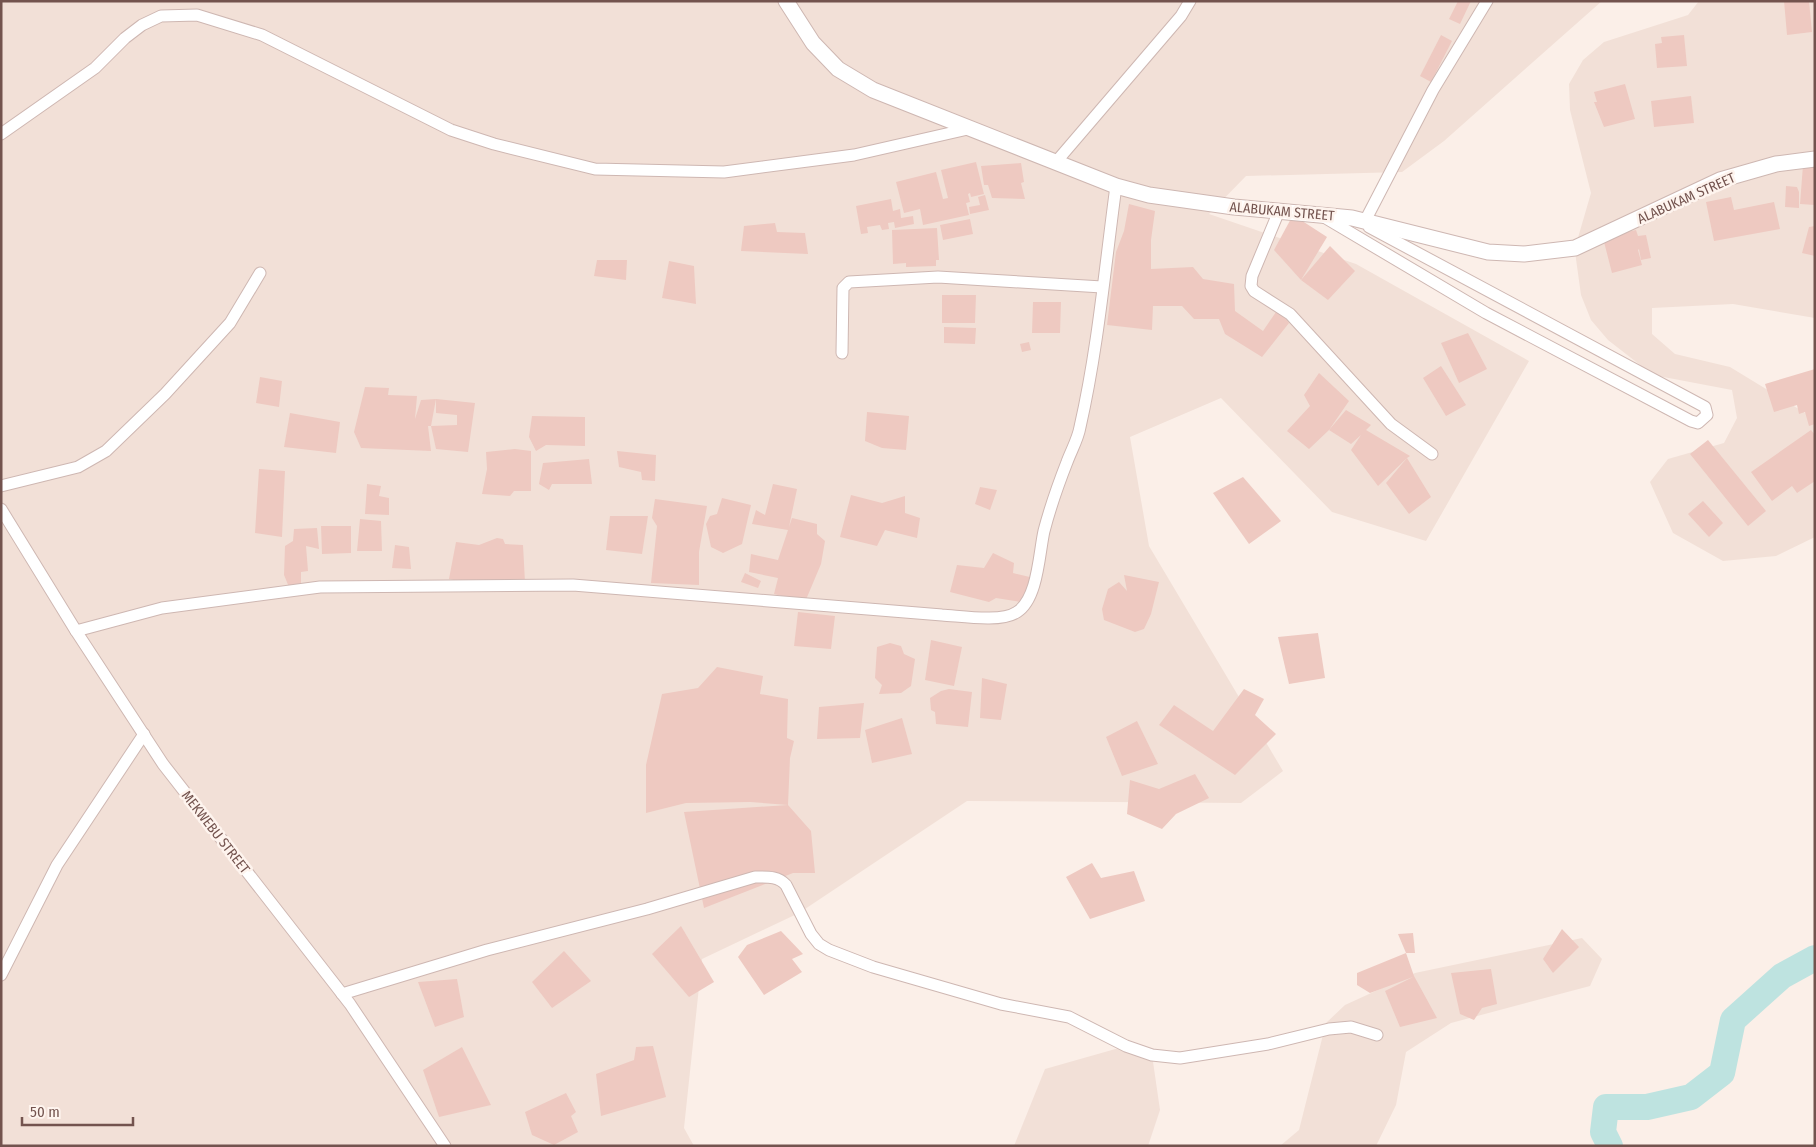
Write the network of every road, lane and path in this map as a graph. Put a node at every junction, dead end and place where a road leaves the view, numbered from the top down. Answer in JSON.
{"nodes":[{"id":1,"x":786,"y":1,"type":"edge"},
{"id":2,"x":1190,"y":1,"type":"edge"},
{"id":3,"x":1487,"y":1,"type":"edge"},
{"id":4,"x":968,"y":129,"type":"junction"},
{"id":5,"x":1,"y":134,"type":"edge"},
{"id":6,"x":1815,"y":159,"type":"edge"},
{"id":7,"x":1056,"y":162,"type":"junction"},
{"id":8,"x":1116,"y":186,"type":"junction"},
{"id":9,"x":1279,"y":211,"type":"junction"},
{"id":10,"x":1319,"y":214,"type":"junction"},
{"id":11,"x":1359,"y":219,"type":"junction"},
{"id":12,"x":260,"y":273,"type":"dead end"},
{"id":13,"x":1102,"y":287,"type":"junction"},
{"id":14,"x":842,"y":353,"type":"dead end"},
{"id":15,"x":1432,"y":454,"type":"dead end"},
{"id":16,"x":1,"y":486,"type":"edge"},
{"id":17,"x":1,"y":509,"type":"edge"},
{"id":18,"x":6,"y":523,"type":"edge"},
{"id":19,"x":76,"y":630,"type":"junction"},
{"id":20,"x":144,"y":734,"type":"junction"},
{"id":21,"x":1,"y":975,"type":"edge"},
{"id":22,"x":342,"y":994,"type":"junction"},
{"id":23,"x":1377,"y":1035,"type":"dead end"},
{"id":24,"x":445,"y":1146,"type":"edge"}],
"edges":[{"from":1,"to":4,"type":"street","name":"ALABUKAM STREET"},
{"from":2,"to":7,"type":"street"},
{"from":3,"to":11,"type":"street"},
{"from":4,"to":5,"type":"street"},
{"from":4,"to":7,"type":"street","name":"ALABUKAM STREET"},
{"from":6,"to":11,"type":"street","name":"ALABUKAM STREET"},
{"from":7,"to":8,"type":"street","name":"ALABUKAM STREET"},
{"from":8,"to":9,"type":"street","name":"ALABUKAM STREET"},
{"from":8,"to":13,"type":"street"},
{"from":9,"to":10,"type":"street","name":"ALABUKAM STREET"},
{"from":9,"to":15,"type":"street"},
{"from":10,"to":11,"type":"street","name":"ALABUKAM STREET"},
{"from":10,"to":11,"type":"street"},
{"from":12,"to":16,"type":"street"},
{"from":13,"to":14,"type":"street"},
{"from":13,"to":19,"type":"street"},
{"from":17,"to":18,"type":"street","name":"MEKWEBU STREET"},
{"from":18,"to":19,"type":"street","name":"MEKWEBU STREET"},
{"from":19,"to":20,"type":"street","name":"MEKWEBU STREET"},
{"from":20,"to":21,"type":"street"},
{"from":20,"to":22,"type":"street","name":"MEKWEBU STREET"},
{"from":22,"to":23,"type":"street"},
{"from":22,"to":24,"type":"street","name":"MEKWEBU STREET"}]}
